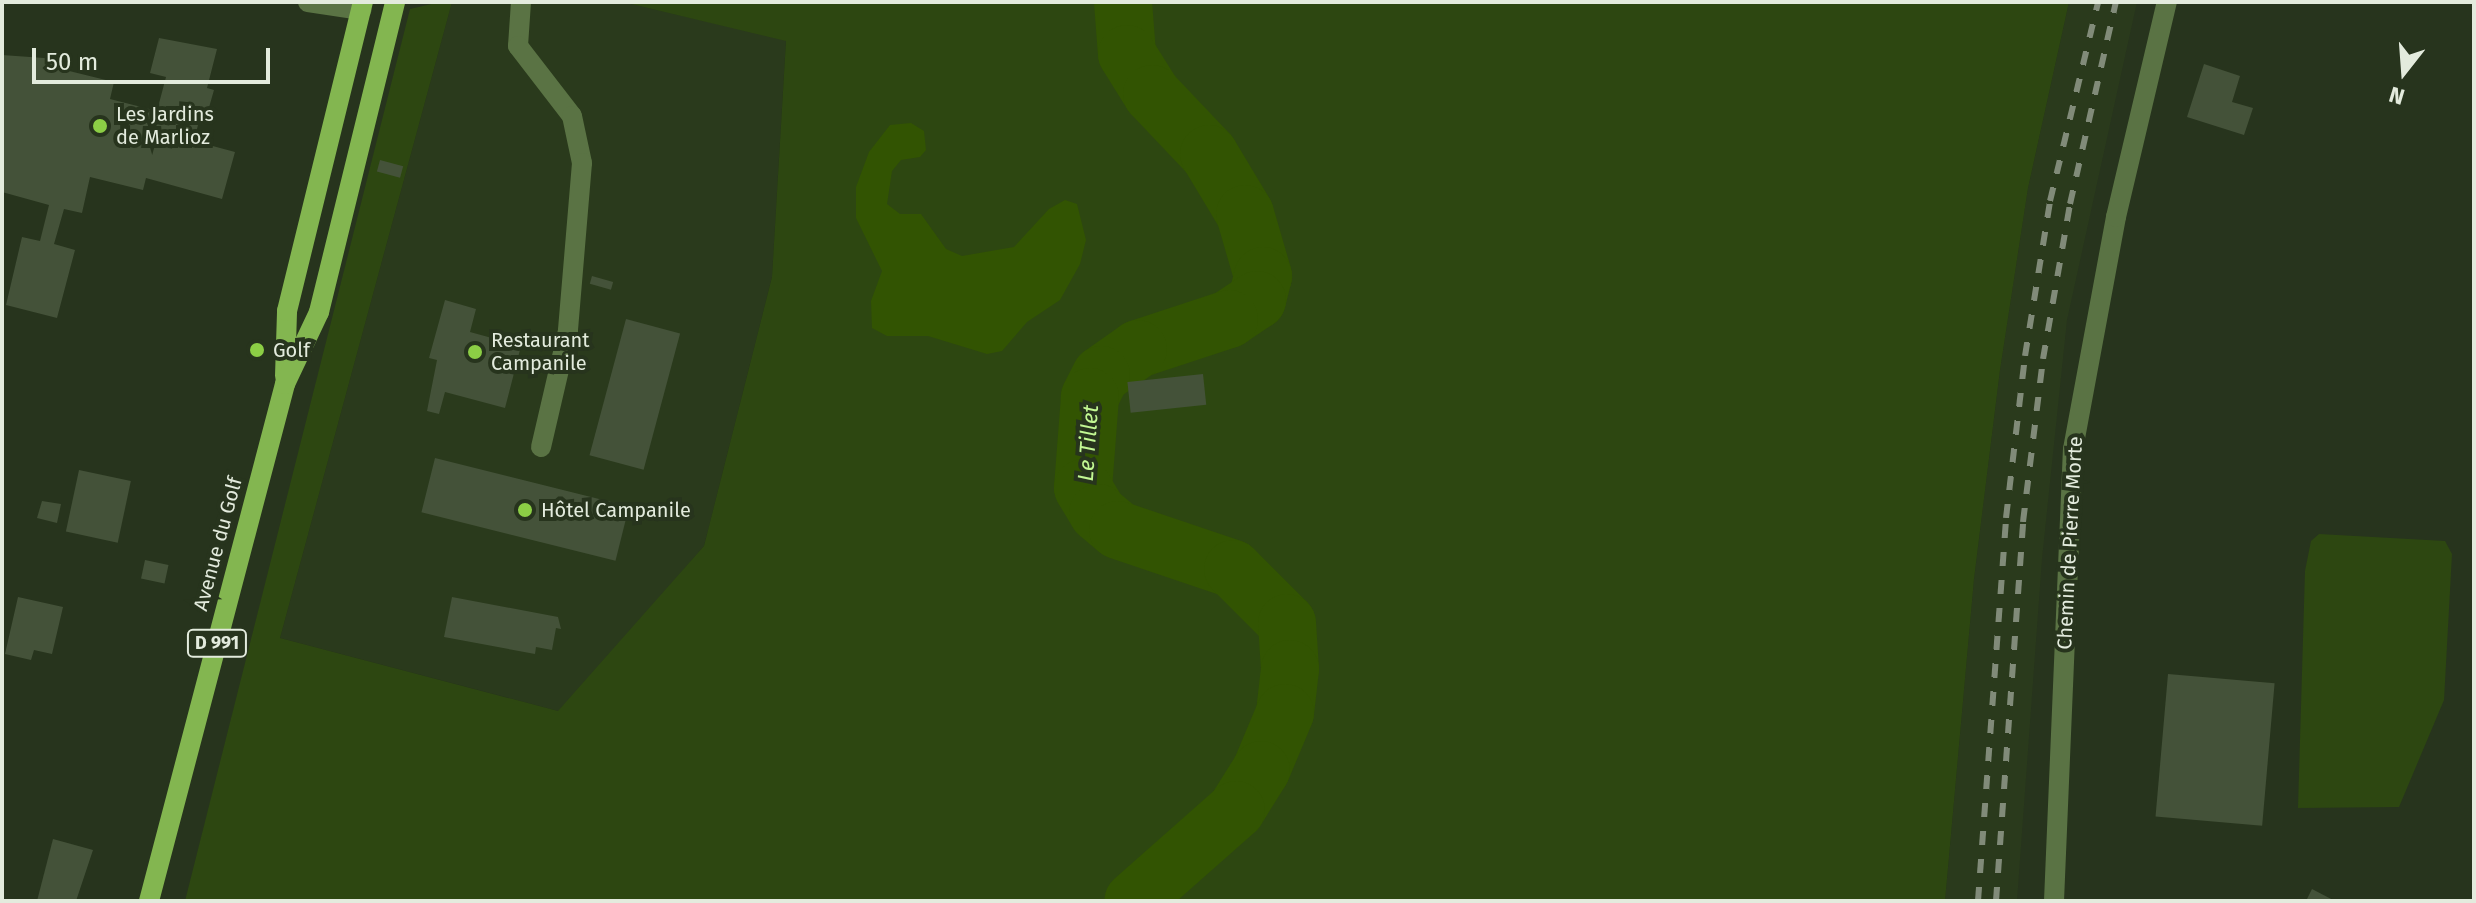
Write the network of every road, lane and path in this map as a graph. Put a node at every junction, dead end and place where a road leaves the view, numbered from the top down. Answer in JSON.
{"nodes":[{"id":1,"x":308,"y":2,"type":"edge"},
{"id":2,"x":395,"y":2,"type":"edge"},
{"id":3,"x":521,"y":2,"type":"edge"},
{"id":4,"x":2167,"y":2,"type":"edge"},
{"id":5,"x":362,"y":6,"type":"edge"},
{"id":6,"x":285,"y":384,"type":"junction"},
{"id":7,"x":541,"y":447,"type":"dead end"},
{"id":8,"x":149,"y":901,"type":"edge"},
{"id":9,"x":2054,"y":901,"type":"edge"}],
"edges":[{"from":1,"to":5,"type":"street"},
{"from":2,"to":6,"type":"main road"},
{"from":3,"to":7,"type":"street"},
{"from":4,"to":9,"type":"street","name":"Chemin de Pierre Morte"},
{"from":5,"to":6,"type":"main road"},
{"from":6,"to":8,"type":"main road","name":"Avenue du Golf","number":"D 991"}]}
